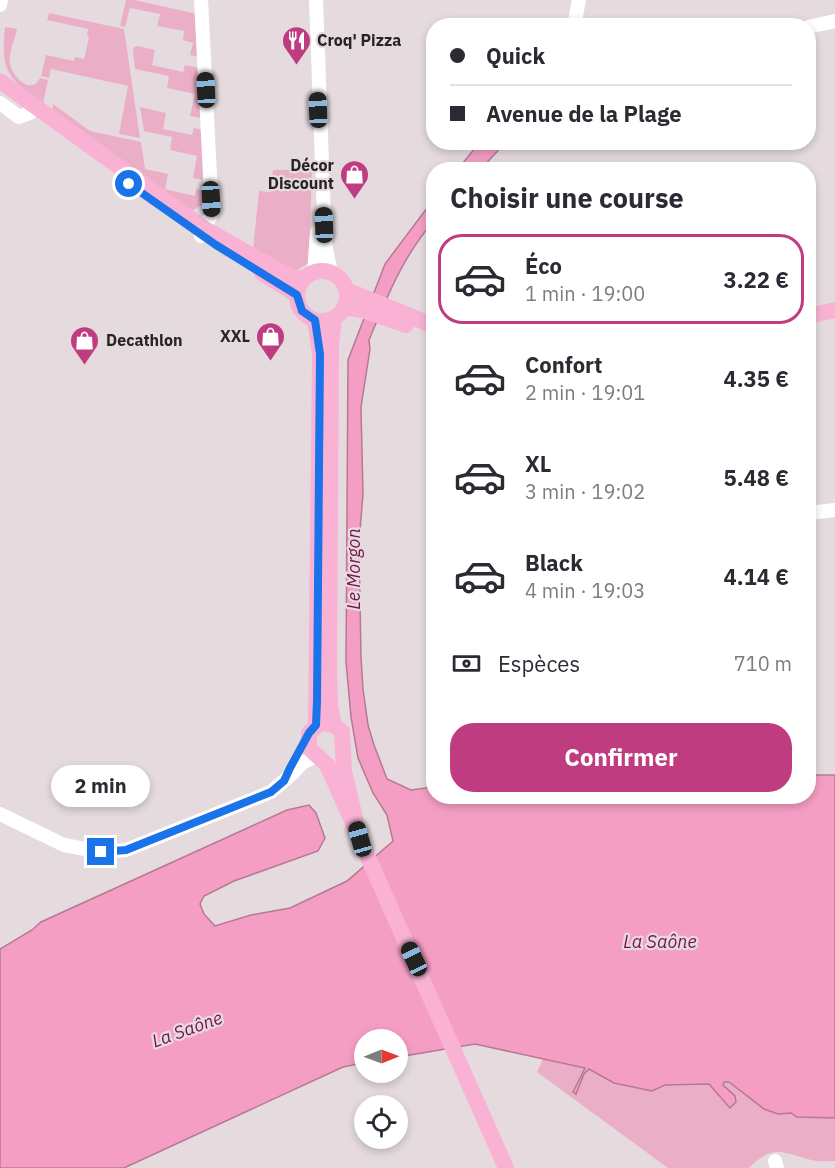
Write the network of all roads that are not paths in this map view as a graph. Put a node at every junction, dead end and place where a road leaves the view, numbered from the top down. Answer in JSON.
{"nodes":[{"id":1,"x":1,"y":0,"type":"edge"},
{"id":2,"x":201,"y":0,"type":"edge"},
{"id":3,"x":316,"y":0,"type":"edge"},
{"id":4,"x":579,"y":0,"type":"edge"},
{"id":5,"x":0,"y":5,"type":"edge"},
{"id":6,"x":576,"y":18,"type":"edge"},
{"id":7,"x":835,"y":21,"type":"edge"},
{"id":8,"x":816,"y":25,"type":"edge"},
{"id":9,"x":0,"y":81,"type":"edge"},
{"id":10,"x":0,"y":91,"type":"edge"},
{"id":11,"x":0,"y":103,"type":"edge"},
{"id":12,"x":30,"y":113,"type":"junction"},
{"id":13,"x":322,"y":167,"type":"junction"},
{"id":14,"x":203,"y":232,"type":"junction"},
{"id":15,"x":332,"y":273,"type":"junction"},
{"id":16,"x":304,"y":283,"type":"junction"},
{"id":17,"x":346,"y":290,"type":"junction"},
{"id":18,"x":363,"y":304,"type":"junction"},
{"id":19,"x":835,"y":310,"type":"edge"},
{"id":20,"x":339,"y":312,"type":"junction"},
{"id":21,"x":386,"y":312,"type":"junction"},
{"id":22,"x":816,"y":314,"type":"edge"},
{"id":23,"x":315,"y":320,"type":"junction"},
{"id":24,"x":426,"y":324,"type":"edge"},
{"id":25,"x":426,"y":332,"type":"edge"},
{"id":26,"x":835,"y":510,"type":"edge"},
{"id":27,"x":816,"y":512,"type":"edge"},
{"id":28,"x":334,"y":724,"type":"junction"},
{"id":29,"x":312,"y":732,"type":"junction"},
{"id":30,"x":342,"y":748,"type":"junction"},
{"id":31,"x":318,"y":757,"type":"junction"},
{"id":32,"x":284,"y":781,"type":"junction"},
{"id":33,"x":0,"y":814,"type":"edge"},
{"id":34,"x":360,"y":839,"type":"junction"},
{"id":35,"x":506,"y":1168,"type":"edge"}],
"edges":[{"from":1,"to":5,"type":"street"},
{"from":2,"to":14,"type":"street"},
{"from":3,"to":13,"type":"street"},
{"from":4,"to":6,"type":"street"},
{"from":7,"to":8,"type":"street"},
{"from":9,"to":14,"type":"main road"},
{"from":10,"to":12,"type":"main road"},
{"from":11,"to":12,"type":"street"},
{"from":12,"to":14,"type":"main road"},
{"from":13,"to":15,"type":"street"},
{"from":13,"to":16,"type":"street"},
{"from":14,"to":16,"type":"main road"},
{"from":15,"to":16,"type":"main road"},
{"from":15,"to":17,"type":"main road"},
{"from":16,"to":23,"type":"main road"},
{"from":17,"to":18,"type":"main road"},
{"from":17,"to":20,"type":"main road"},
{"from":18,"to":20,"type":"main road"},
{"from":18,"to":21,"type":"main road"},
{"from":19,"to":22,"type":"main road"},
{"from":20,"to":23,"type":"main road"},
{"from":20,"to":28,"type":"main road"},
{"from":21,"to":24,"type":"main road"},
{"from":21,"to":25,"type":"main road"},
{"from":23,"to":29,"type":"main road"},
{"from":26,"to":27,"type":"street"},
{"from":28,"to":29,"type":"main road"},
{"from":28,"to":30,"type":"main road"},
{"from":29,"to":31,"type":"main road"},
{"from":29,"to":32,"type":"street"},
{"from":30,"to":31,"type":"main road"},
{"from":30,"to":34,"type":"main road"},
{"from":31,"to":32,"type":"street"},
{"from":31,"to":34,"type":"main road"},
{"from":32,"to":33,"type":"street"},
{"from":34,"to":35,"type":"main road"}]}
